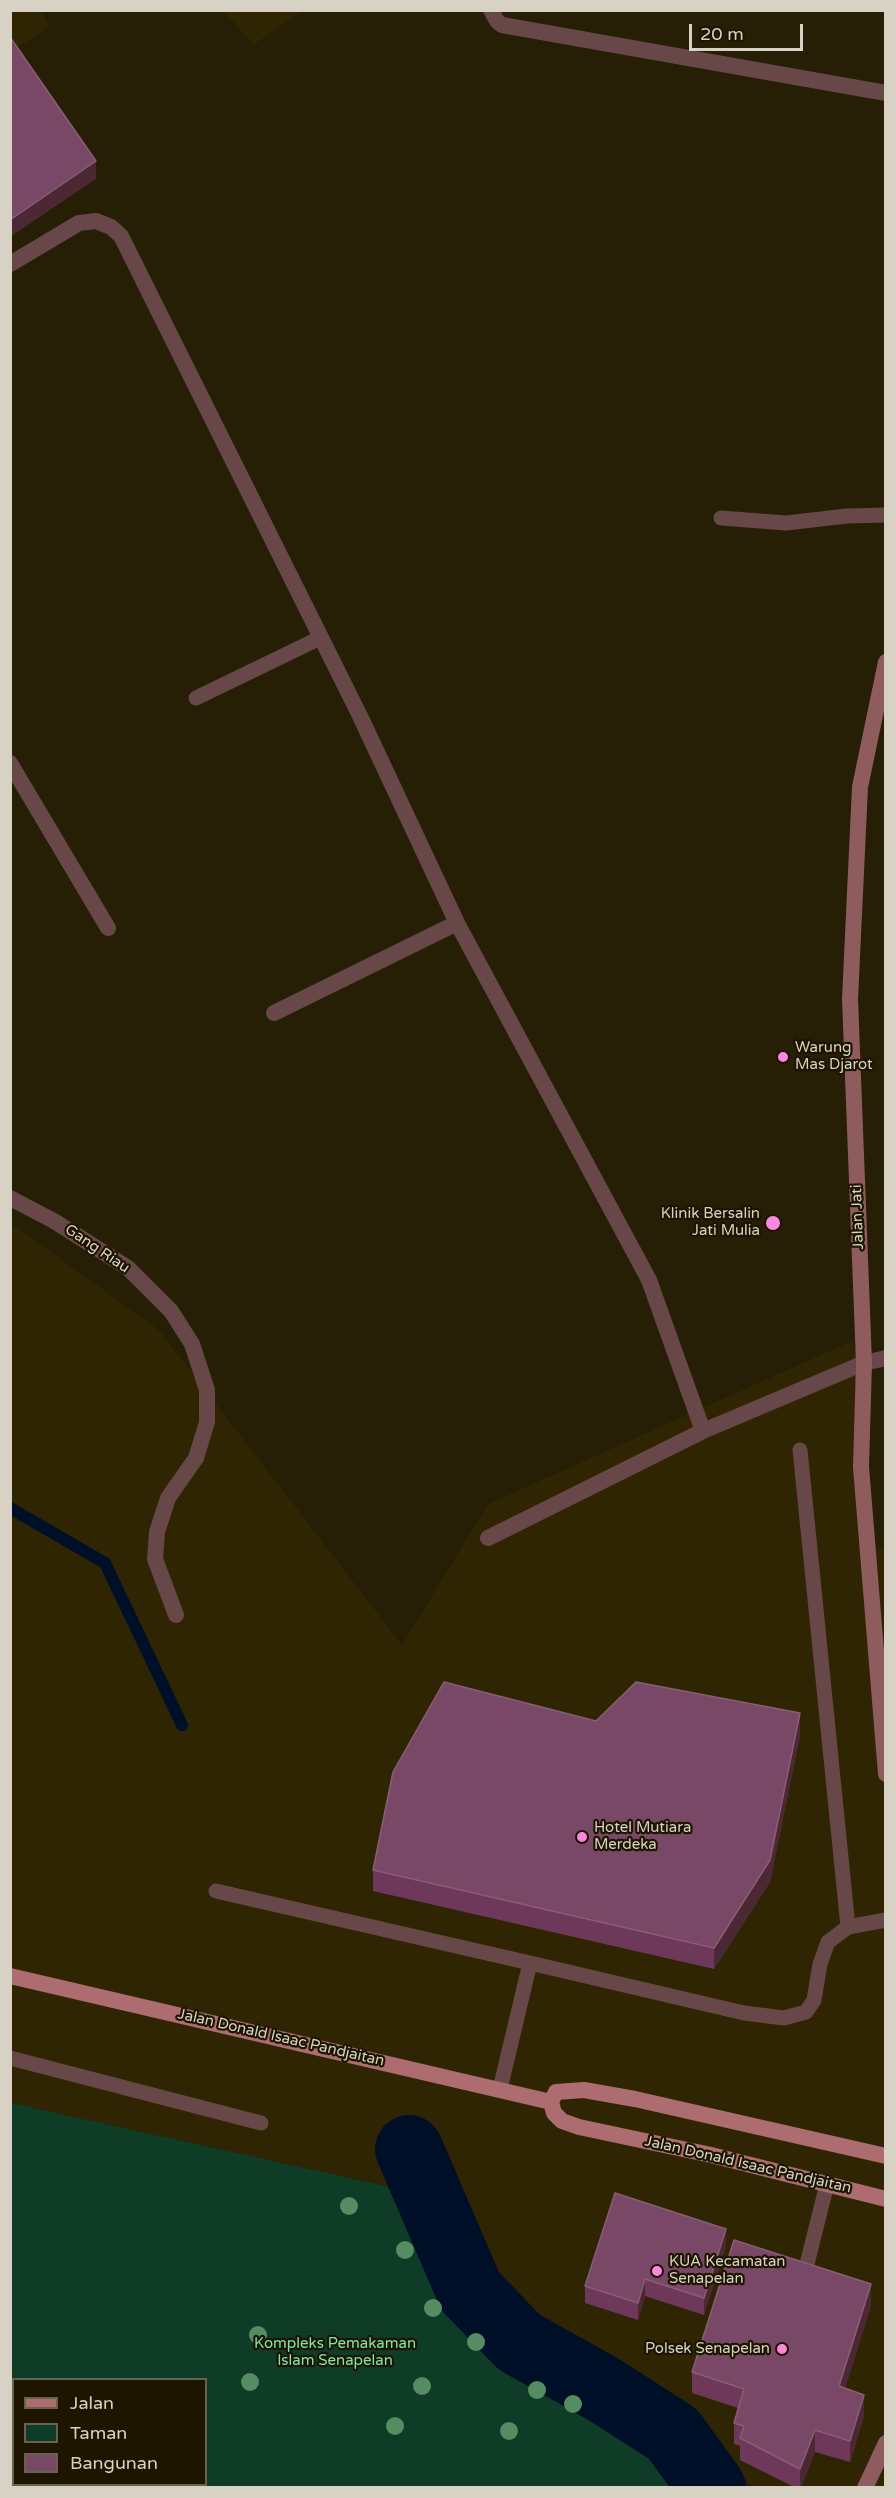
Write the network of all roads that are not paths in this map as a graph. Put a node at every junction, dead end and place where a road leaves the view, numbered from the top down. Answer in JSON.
{"nodes":[{"id":1,"x":491,"y":10,"type":"edge"},
{"id":2,"x":885,"y":93,"type":"edge"},
{"id":3,"x":10,"y":264,"type":"edge"},
{"id":4,"x":885,"y":515,"type":"edge"},
{"id":5,"x":721,"y":518,"type":"dead end"},
{"id":6,"x":320,"y":638,"type":"junction"},
{"id":7,"x":885,"y":662,"type":"edge"},
{"id":8,"x":196,"y":698,"type":"dead end"},
{"id":9,"x":10,"y":763,"type":"edge"},
{"id":10,"x":457,"y":923,"type":"junction"},
{"id":11,"x":108,"y":928,"type":"dead end"},
{"id":12,"x":274,"y":1013,"type":"dead end"},
{"id":13,"x":10,"y":1198,"type":"edge"},
{"id":14,"x":885,"y":1358,"type":"edge"},
{"id":15,"x":864,"y":1363,"type":"junction"},
{"id":16,"x":703,"y":1431,"type":"junction"},
{"id":17,"x":800,"y":1450,"type":"dead end"},
{"id":18,"x":489,"y":1538,"type":"dead end"},
{"id":19,"x":176,"y":1615,"type":"dead end"},
{"id":20,"x":885,"y":1774,"type":"edge"},
{"id":21,"x":216,"y":1891,"type":"dead end"},
{"id":22,"x":885,"y":1920,"type":"edge"},
{"id":23,"x":848,"y":1928,"type":"junction"},
{"id":24,"x":530,"y":1963,"type":"junction"},
{"id":25,"x":10,"y":1976,"type":"edge"},
{"id":26,"x":10,"y":2058,"type":"edge"},
{"id":27,"x":500,"y":2089,"type":"junction"},
{"id":28,"x":551,"y":2102,"type":"junction"},
{"id":29,"x":261,"y":2123,"type":"dead end"},
{"id":30,"x":885,"y":2157,"type":"edge"},
{"id":31,"x":827,"y":2184,"type":"junction"},
{"id":32,"x":885,"y":2199,"type":"edge"},
{"id":33,"x":803,"y":2280,"type":"edge"},
{"id":34,"x":885,"y":2443,"type":"edge"},
{"id":35,"x":865,"y":2487,"type":"edge"}],
"edges":[{"from":1,"to":2,"type":"street"},
{"from":3,"to":6,"type":"street"},
{"from":4,"to":5,"type":"lane"},
{"from":6,"to":8,"type":"lane"},
{"from":6,"to":10,"type":"street"},
{"from":7,"to":15,"type":"main road","name":"Jalan Jati"},
{"from":9,"to":11,"type":"street"},
{"from":10,"to":12,"type":"street"},
{"from":10,"to":16,"type":"street"},
{"from":13,"to":19,"type":"street","name":"Gang Riau"},
{"from":14,"to":15,"type":"street"},
{"from":15,"to":16,"type":"street"},
{"from":15,"to":20,"type":"main road","name":"Jalan Jati"},
{"from":16,"to":18,"type":"street"},
{"from":17,"to":23,"type":"lane"},
{"from":21,"to":24,"type":"lane"},
{"from":22,"to":23,"type":"lane"},
{"from":23,"to":24,"type":"lane"},
{"from":24,"to":27,"type":"lane"},
{"from":25,"to":27,"type":"main road","name":"Jalan Donald Isaac Pandjaitan"},
{"from":26,"to":29,"type":"lane"},
{"from":27,"to":28,"type":"main road","name":"Jalan Donald Isaac Pandjaitan"},
{"from":28,"to":30,"type":"main road"},
{"from":28,"to":31,"type":"main road","name":"Jalan Donald Isaac Pandjaitan"},
{"from":31,"to":32,"type":"main road","name":"Jalan Donald Isaac Pandjaitan"},
{"from":31,"to":33,"type":"lane"},
{"from":34,"to":35,"type":"main road"}]}
